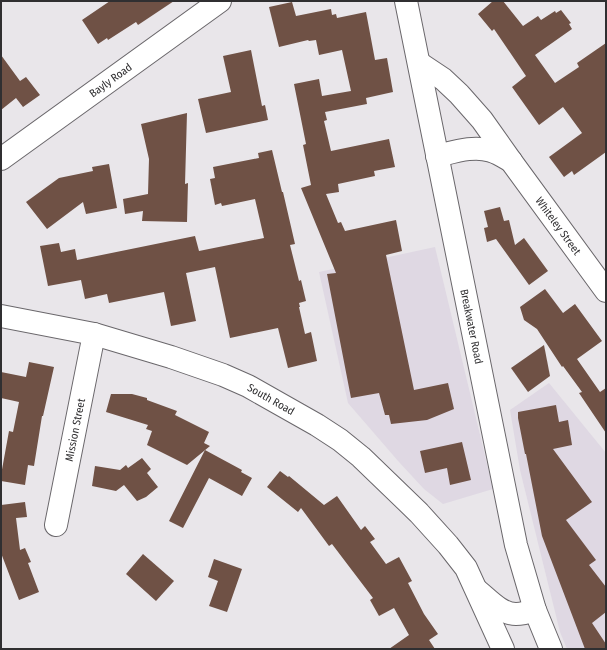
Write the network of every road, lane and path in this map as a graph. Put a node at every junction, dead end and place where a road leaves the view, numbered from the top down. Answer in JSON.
{"nodes":[{"id":1,"x":220,"y":1,"type":"edge"},
{"id":2,"x":406,"y":1,"type":"edge"},
{"id":3,"x":419,"y":63,"type":"junction"},
{"id":4,"x":437,"y":156,"type":"junction"},
{"id":5,"x":1,"y":159,"type":"edge"},
{"id":6,"x":511,"y":161,"type":"junction"},
{"id":7,"x":606,"y":291,"type":"edge"},
{"id":8,"x":1,"y":316,"type":"edge"},
{"id":9,"x":94,"y":334,"type":"junction"},
{"id":10,"x":56,"y":525,"type":"dead end"},
{"id":11,"x":475,"y":589,"type":"junction"},
{"id":12,"x":527,"y":612,"type":"junction"},
{"id":13,"x":503,"y":649,"type":"edge"},
{"id":14,"x":551,"y":649,"type":"edge"}],
"edges":[{"from":1,"to":5,"type":"main road","name":"Bayly Road"},
{"from":2,"to":3,"type":"main road","name":"Breakwater Road"},
{"from":3,"to":4,"type":"main road","name":"Breakwater Road"},
{"from":3,"to":6,"type":"main road","name":"Whiteley Street"},
{"from":4,"to":6,"type":"main road","name":"Whiteley Street"},
{"from":4,"to":12,"type":"main road","name":"Breakwater Road"},
{"from":6,"to":7,"type":"main road","name":"Whiteley Street"},
{"from":8,"to":9,"type":"main road","name":"South Road"},
{"from":9,"to":10,"type":"main road","name":"Mission Street"},
{"from":9,"to":11,"type":"main road","name":"South Road"},
{"from":11,"to":12,"type":"main road","name":"South Road"},
{"from":11,"to":13,"type":"main road","name":"South Road"},
{"from":12,"to":13,"type":"main road"},
{"from":12,"to":14,"type":"main road","name":"Breakwater Road"}]}
